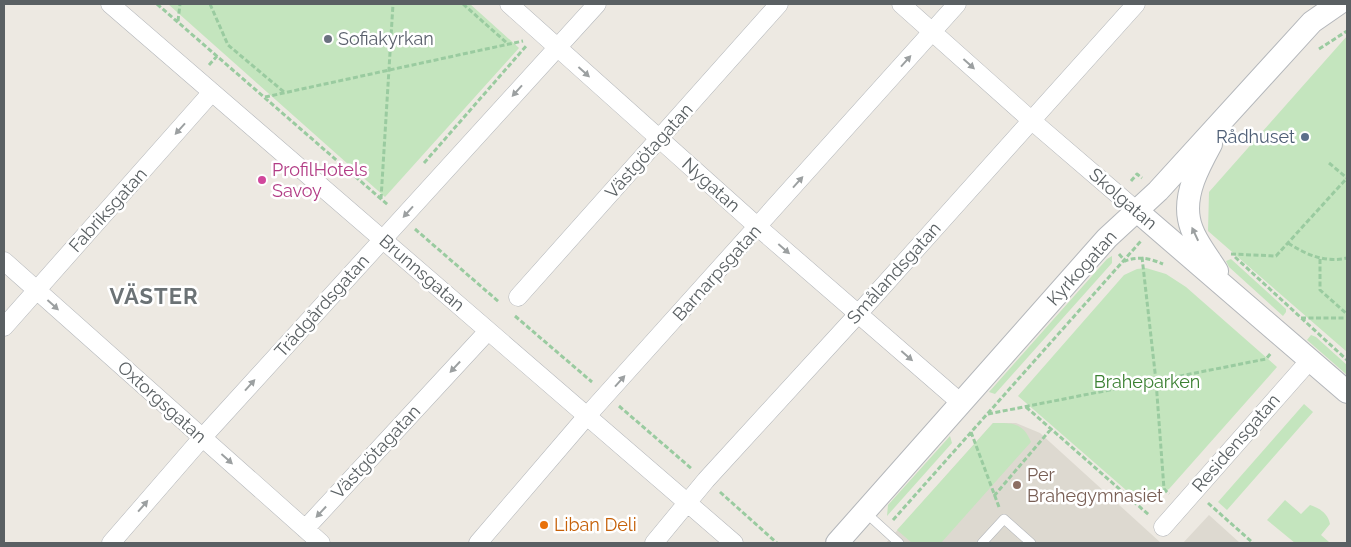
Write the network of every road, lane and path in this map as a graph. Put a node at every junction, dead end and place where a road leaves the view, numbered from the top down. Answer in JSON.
{"nodes":[{"id":1,"x":110,"y":4,"type":"edge"},
{"id":2,"x":158,"y":4,"type":"edge"},
{"id":3,"x":180,"y":4,"type":"edge"},
{"id":4,"x":210,"y":4,"type":"edge"},
{"id":5,"x":393,"y":4,"type":"edge"},
{"id":6,"x":464,"y":4,"type":"edge"},
{"id":7,"x":509,"y":4,"type":"edge"},
{"id":8,"x":597,"y":4,"type":"edge"},
{"id":9,"x":779,"y":4,"type":"edge"},
{"id":10,"x":900,"y":4,"type":"edge"},
{"id":11,"x":957,"y":4,"type":"edge"},
{"id":12,"x":1136,"y":4,"type":"edge"},
{"id":13,"x":1338,"y":4,"type":"edge"},
{"id":14,"x":178,"y":21,"type":"junction"},
{"id":15,"x":933,"y":32,"type":"junction"},
{"id":16,"x":1347,"y":32,"type":"edge"},
{"id":17,"x":509,"y":44,"type":"junction"},
{"id":18,"x":557,"y":47,"type":"junction"},
{"id":19,"x":1319,"y":49,"type":"dead end"},
{"id":20,"x":388,"y":70,"type":"junction"},
{"id":21,"x":212,"y":92,"type":"junction"},
{"id":22,"x":284,"y":92,"type":"junction"},
{"id":23,"x":264,"y":97,"type":"junction"},
{"id":24,"x":1225,"y":117,"type":"junction"},
{"id":25,"x":1031,"y":120,"type":"junction"},
{"id":26,"x":660,"y":139,"type":"junction"},
{"id":27,"x":1329,"y":163,"type":"dead end"},
{"id":28,"x":420,"y":167,"type":"dead end"},
{"id":29,"x":1347,"y":178,"type":"edge"},
{"id":30,"x":394,"y":197,"type":"dead end"},
{"id":31,"x":381,"y":199,"type":"junction"},
{"id":32,"x":387,"y":204,"type":"junction"},
{"id":33,"x":1138,"y":211,"type":"junction"},
{"id":34,"x":402,"y":217,"type":"junction"},
{"id":35,"x":1154,"y":226,"type":"junction"},
{"id":36,"x":758,"y":227,"type":"junction"},
{"id":37,"x":383,"y":239,"type":"junction"},
{"id":38,"x":1288,"y":243,"type":"junction"},
{"id":39,"x":1226,"y":248,"type":"dead end"},
{"id":40,"x":1231,"y":254,"type":"junction"},
{"id":41,"x":1142,"y":258,"type":"dead end"},
{"id":42,"x":1347,"y":258,"type":"edge"},
{"id":43,"x":1320,"y":259,"type":"junction"},
{"id":44,"x":4,"y":261,"type":"edge"},
{"id":45,"x":37,"y":290,"type":"junction"},
{"id":46,"x":1230,"y":290,"type":"junction"},
{"id":47,"x":512,"y":303,"type":"junction"},
{"id":48,"x":858,"y":314,"type":"junction"},
{"id":49,"x":1347,"y":316,"type":"edge"},
{"id":50,"x":1300,"y":318,"type":"junction"},
{"id":51,"x":4,"y":327,"type":"edge"},
{"id":52,"x":488,"y":331,"type":"junction"},
{"id":53,"x":1274,"y":348,"type":"dead end"},
{"id":54,"x":1310,"y":360,"type":"junction"},
{"id":55,"x":1347,"y":360,"type":"edge"},
{"id":56,"x":1156,"y":381,"type":"junction"},
{"id":57,"x":1347,"y":392,"type":"edge"},
{"id":58,"x":607,"y":395,"type":"junction"},
{"id":59,"x":962,"y":404,"type":"junction"},
{"id":60,"x":1026,"y":407,"type":"junction"},
{"id":61,"x":988,"y":414,"type":"junction"},
{"id":62,"x":586,"y":417,"type":"junction"},
{"id":63,"x":1051,"y":429,"type":"junction"},
{"id":64,"x":971,"y":432,"type":"junction"},
{"id":65,"x":202,"y":438,"type":"junction"},
{"id":66,"x":706,"y":480,"type":"junction"},
{"id":67,"x":1194,"y":491,"type":"junction"},
{"id":68,"x":994,"y":496,"type":"junction"},
{"id":69,"x":688,"y":503,"type":"junction"},
{"id":70,"x":1182,"y":506,"type":"junction"},
{"id":71,"x":865,"y":512,"type":"junction"},
{"id":72,"x":1004,"y":519,"type":"junction"},
{"id":73,"x":1163,"y":527,"type":"joint"},
{"id":74,"x":305,"y":529,"type":"junction"},
{"id":75,"x":885,"y":530,"type":"junction"},
{"id":76,"x":110,"y":543,"type":"edge"},
{"id":77,"x":321,"y":543,"type":"edge"},
{"id":78,"x":478,"y":543,"type":"edge"},
{"id":79,"x":654,"y":543,"type":"edge"},
{"id":80,"x":734,"y":543,"type":"edge"},
{"id":81,"x":778,"y":543,"type":"edge"},
{"id":82,"x":837,"y":543,"type":"edge"},
{"id":83,"x":899,"y":543,"type":"edge"},
{"id":84,"x":982,"y":543,"type":"edge"},
{"id":85,"x":1032,"y":543,"type":"edge"},
{"id":86,"x":1253,"y":543,"type":"edge"}],
"edges":[{"from":1,"to":21,"type":"street","name":"Brunnsgatan"},
{"from":2,"to":14,"type":"path"},
{"from":3,"to":14,"type":"path"},
{"from":4,"to":22,"type":"path"},
{"from":5,"to":20,"type":"path"},
{"from":6,"to":17,"type":"path"},
{"from":7,"to":18,"type":"street","name":"Nygatan"},
{"from":8,"to":18,"type":"street","name":"Trädgårdsgatan"},
{"from":9,"to":26,"type":"street","name":"Västgötagatan"},
{"from":10,"to":15,"type":"street","name":"Skolgatan"},
{"from":11,"to":15,"type":"street","name":"Barnarpsgatan"},
{"from":12,"to":25,"type":"street","name":"Smålandsgatan"},
{"from":13,"to":24,"type":"street","name":"Kyrkogatan"},
{"from":14,"to":23,"type":"path"},
{"from":15,"to":25,"type":"street","name":"Skolgatan","one_way":true},
{"from":36,"to":15,"type":"street","name":"Barnarpsgatan","one_way":true},
{"from":16,"to":19,"type":"path"},
{"from":17,"to":20,"type":"path"},
{"from":17,"to":28,"type":"path"},
{"from":18,"to":26,"type":"street","name":"Nygatan","one_way":true},
{"from":18,"to":34,"type":"street","name":"Trädgårdsgatan","one_way":true},
{"from":20,"to":22,"type":"path"},
{"from":20,"to":31,"type":"path"},
{"from":21,"to":37,"type":"street","name":"Brunnsgatan"},
{"from":21,"to":45,"type":"street","name":"Fabriksgatan","one_way":true},
{"from":22,"to":23,"type":"path"},
{"from":23,"to":31,"type":"path"},
{"from":24,"to":33,"type":"street","name":"Kyrkogatan"},
{"from":46,"to":24,"type":"street","one_way":true},
{"from":25,"to":33,"type":"street","name":"Skolgatan"},
{"from":25,"to":48,"type":"street","name":"Smålandsgatan"},
{"from":26,"to":36,"type":"street","name":"Nygatan"},
{"from":26,"to":47,"type":"street","name":"Västgötagatan"},
{"from":27,"to":29,"type":"path"},
{"from":29,"to":38,"type":"path"},
{"from":30,"to":32,"type":"path"},
{"from":31,"to":32,"type":"path"},
{"from":32,"to":34,"type":"path"},
{"from":33,"to":35,"type":"street","name":"Skolgatan"},
{"from":33,"to":59,"type":"street","name":"Kyrkogatan"},
{"from":34,"to":37,"type":"street","name":"Trädgårdsgatan"},
{"from":34,"to":47,"type":"path"},
{"from":35,"to":46,"type":"street","name":"Skolgatan"},
{"from":35,"to":61,"type":"path"},
{"from":36,"to":48,"type":"street","name":"Nygatan","one_way":true},
{"from":58,"to":36,"type":"street","name":"Barnarpsgatan","one_way":true},
{"from":37,"to":52,"type":"street","name":"Brunnsgatan"},
{"from":65,"to":37,"type":"street","name":"Trädgårdsgatan","one_way":true},
{"from":38,"to":40,"type":"path"},
{"from":38,"to":43,"type":"path"},
{"from":39,"to":40,"type":"path"},
{"from":40,"to":50,"type":"path"},
{"from":41,"to":56,"type":"path"},
{"from":42,"to":43,"type":"path"},
{"from":43,"to":49,"type":"path"},
{"from":44,"to":45,"type":"street","name":"Oxtorgsgatan"},
{"from":45,"to":51,"type":"street","name":"Fabriksgatan"},
{"from":45,"to":65,"type":"street","name":"Oxtorgsgatan","one_way":true},
{"from":46,"to":54,"type":"street","name":"Skolgatan"},
{"from":47,"to":58,"type":"path"},
{"from":48,"to":59,"type":"street","name":"Nygatan","one_way":true},
{"from":48,"to":66,"type":"street","name":"Smålandsgatan"},
{"from":49,"to":50,"type":"path"},
{"from":50,"to":55,"type":"path"},
{"from":52,"to":62,"type":"street","name":"Brunnsgatan"},
{"from":52,"to":74,"type":"street","name":"Västgötagatan","one_way":true},
{"from":53,"to":56,"type":"path"},
{"from":54,"to":57,"type":"street","name":"Skolgatan"},
{"from":54,"to":67,"type":"street","name":"Residensgatan"},
{"from":56,"to":60,"type":"path"},
{"from":56,"to":70,"type":"path"},
{"from":58,"to":62,"type":"street","name":"Barnarpsgatan"},
{"from":58,"to":66,"type":"path"},
{"from":59,"to":71,"type":"street","name":"Kyrkogatan"},
{"from":60,"to":61,"type":"path"},
{"from":60,"to":63,"type":"path"},
{"from":61,"to":64,"type":"path"},
{"from":62,"to":69,"type":"street","name":"Brunnsgatan"},
{"from":62,"to":78,"type":"street","name":"Barnarpsgatan"},
{"from":63,"to":68,"type":"path"},
{"from":63,"to":73,"type":"path"},
{"from":64,"to":68,"type":"path"},
{"from":64,"to":75,"type":"path"},
{"from":65,"to":74,"type":"street","name":"Oxtorgsgatan","one_way":true},
{"from":76,"to":65,"type":"street","name":"Trädgårdsgatan","one_way":true},
{"from":66,"to":69,"type":"street","name":"Smålandsgatan"},
{"from":66,"to":81,"type":"path"},
{"from":67,"to":70,"type":"street","name":"Residensgatan"},
{"from":67,"to":86,"type":"path"},
{"from":68,"to":72,"type":"path"},
{"from":69,"to":79,"type":"street","name":"Smålandsgatan"},
{"from":69,"to":80,"type":"street","name":"Brunnsgatan"},
{"from":70,"to":73,"type":"street","name":"Residensgatan"},
{"from":71,"to":75,"type":"lane"},
{"from":71,"to":82,"type":"street","name":"Kyrkogatan"},
{"from":72,"to":84,"type":"lane"},
{"from":72,"to":85,"type":"lane"},
{"from":74,"to":77,"type":"street","name":"Oxtorgsgatan"},
{"from":75,"to":83,"type":"lane"}]}
